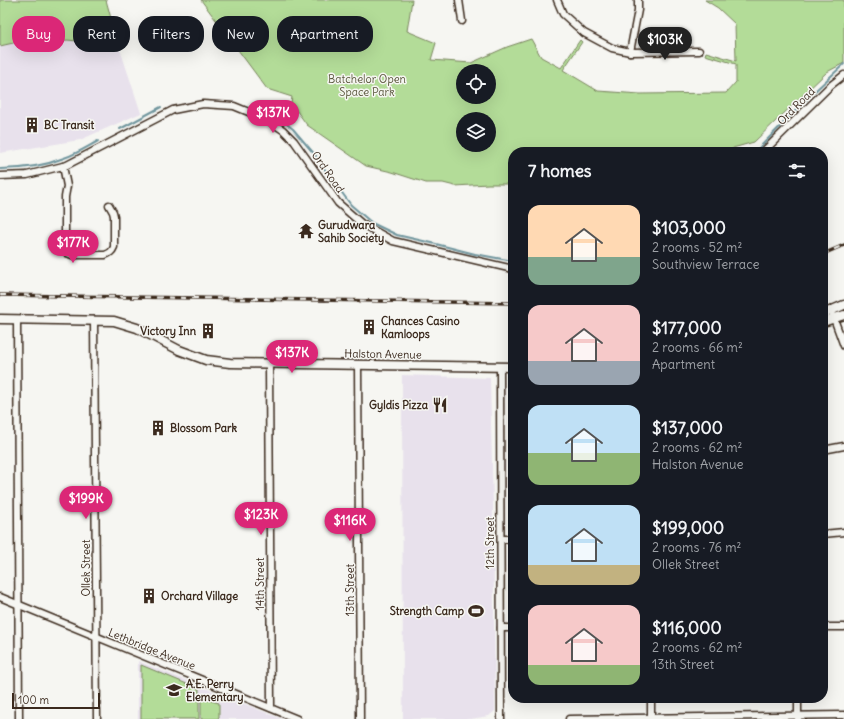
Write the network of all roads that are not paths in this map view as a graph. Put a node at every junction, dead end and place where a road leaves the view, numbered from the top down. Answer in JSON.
{"nodes":[{"id":1,"x":459,"y":0,"type":"edge"},
{"id":2,"x":557,"y":0,"type":"edge"},
{"id":3,"x":638,"y":0,"type":"edge"},
{"id":4,"x":462,"y":22,"type":"dead end"},
{"id":5,"x":699,"y":51,"type":"dead end"},
{"id":6,"x":630,"y":52,"type":"junction"},
{"id":7,"x":844,"y":75,"type":"edge"},
{"id":8,"x":769,"y":147,"type":"edge"},
{"id":9,"x":63,"y":166,"type":"junction"},
{"id":10,"x":0,"y":176,"type":"edge"},
{"id":11,"x":109,"y":205,"type":"dead end"},
{"id":12,"x":508,"y":268,"type":"edge"},
{"id":13,"x":844,"y":305,"type":"edge"},
{"id":14,"x":829,"y":314,"type":"edge"},
{"id":15,"x":844,"y":315,"type":"edge"},
{"id":16,"x":0,"y":319,"type":"edge"},
{"id":17,"x":17,"y":319,"type":"junction"},
{"id":18,"x":94,"y":320,"type":"junction"},
{"id":19,"x":844,"y":346,"type":"edge"},
{"id":20,"x":269,"y":364,"type":"junction"},
{"id":21,"x":358,"y":364,"type":"junction"},
{"id":22,"x":500,"y":367,"type":"junction"},
{"id":23,"x":508,"y":367,"type":"edge"},
{"id":24,"x":844,"y":446,"type":"edge"},
{"id":25,"x":828,"y":449,"type":"edge"},
{"id":26,"x":844,"y":532,"type":"edge"},
{"id":27,"x":828,"y":534,"type":"edge"},
{"id":28,"x":500,"y":539,"type":"junction"},
{"id":29,"x":508,"y":539,"type":"edge"},
{"id":30,"x":0,"y":597,"type":"edge"},
{"id":31,"x":18,"y":604,"type":"junction"},
{"id":32,"x":828,"y":627,"type":"edge"},
{"id":33,"x":844,"y":627,"type":"edge"},
{"id":34,"x":501,"y":628,"type":"junction"},
{"id":35,"x":508,"y":628,"type":"edge"},
{"id":36,"x":96,"y":637,"type":"junction"},
{"id":37,"x":651,"y":703,"type":"edge"},
{"id":38,"x":798,"y":703,"type":"edge"},
{"id":39,"x":271,"y":708,"type":"junction"},
{"id":40,"x":844,"y":715,"type":"edge"},
{"id":41,"x":798,"y":717,"type":"edge"},
{"id":42,"x":651,"y":718,"type":"edge"},
{"id":43,"x":19,"y":719,"type":"edge"},
{"id":44,"x":97,"y":719,"type":"edge"},
{"id":45,"x":297,"y":719,"type":"edge"},
{"id":46,"x":360,"y":719,"type":"edge"},
{"id":47,"x":501,"y":719,"type":"edge"},
{"id":48,"x":569,"y":719,"type":"edge"}],
"edges":[{"from":1,"to":4,"type":"street"},
{"from":2,"to":6,"type":"street"},
{"from":3,"to":6,"type":"street"},
{"from":5,"to":6,"type":"street"},
{"from":7,"to":8,"type":"street","name":"Ord Road"},
{"from":9,"to":10,"type":"street","name":"Ord Road"},
{"from":9,"to":11,"type":"street"},
{"from":9,"to":12,"type":"street","name":"Ord Road"},
{"from":13,"to":14,"type":"main road"},
{"from":14,"to":15,"type":"main road"},
{"from":14,"to":19,"type":"street"},
{"from":16,"to":17,"type":"main road","name":"Halston Avenue"},
{"from":17,"to":18,"type":"main road","name":"Halston Avenue"},
{"from":17,"to":31,"type":"street"},
{"from":18,"to":20,"type":"main road","name":"Halston Avenue"},
{"from":18,"to":36,"type":"street","name":"Ollek Street"},
{"from":20,"to":21,"type":"main road","name":"Halston Avenue"},
{"from":20,"to":39,"type":"street","name":"14th Street"},
{"from":21,"to":22,"type":"main road","name":"Halston Avenue"},
{"from":21,"to":46,"type":"street","name":"13th Street"},
{"from":22,"to":23,"type":"main road","name":"Halston Avenue"},
{"from":22,"to":28,"type":"street","name":"12th Street"},
{"from":24,"to":25,"type":"street"},
{"from":26,"to":27,"type":"street"},
{"from":28,"to":29,"type":"street"},
{"from":28,"to":34,"type":"street","name":"12th Street"},
{"from":30,"to":31,"type":"street","name":"Lethbridge Avenue"},
{"from":31,"to":36,"type":"street","name":"Lethbridge Avenue"},
{"from":31,"to":43,"type":"street"},
{"from":32,"to":33,"type":"street"},
{"from":34,"to":35,"type":"street"},
{"from":34,"to":47,"type":"street","name":"12th Street"},
{"from":36,"to":39,"type":"street","name":"Lethbridge Avenue"},
{"from":36,"to":44,"type":"street","name":"Ollek Street"},
{"from":37,"to":42,"type":"street"},
{"from":38,"to":41,"type":"street"},
{"from":39,"to":45,"type":"street","name":"Lethbridge Avenue"},
{"from":40,"to":41,"type":"street"},
{"from":41,"to":42,"type":"street"},
{"from":42,"to":48,"type":"street"}]}
